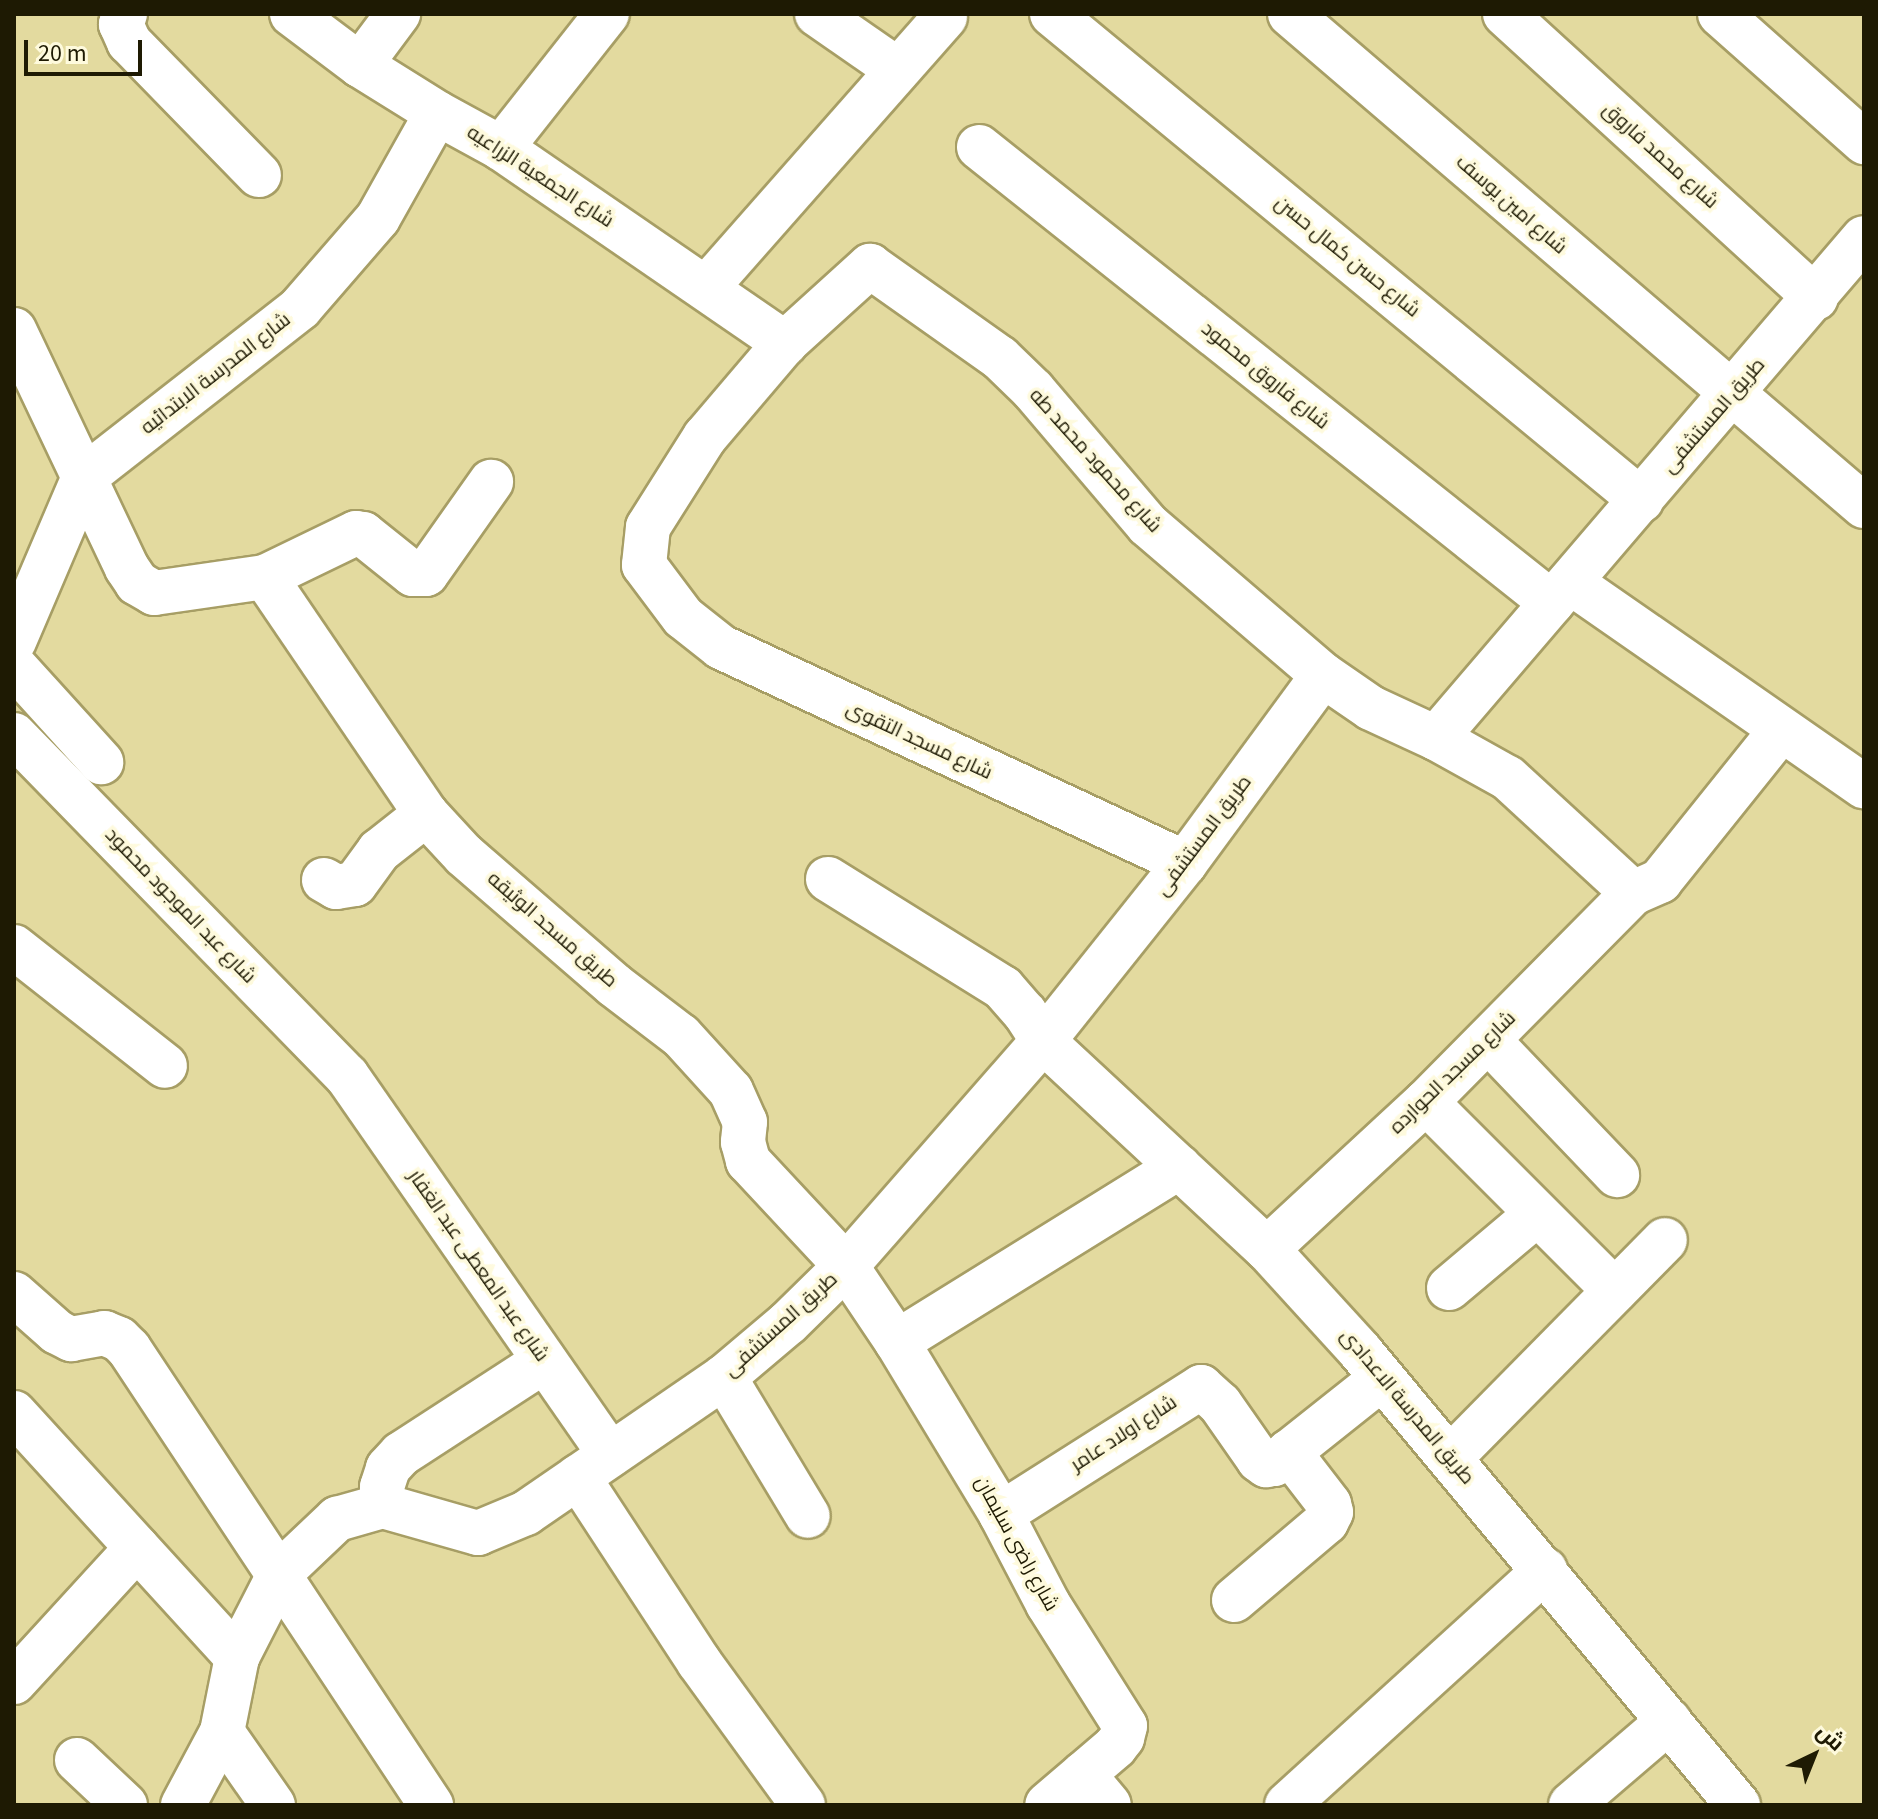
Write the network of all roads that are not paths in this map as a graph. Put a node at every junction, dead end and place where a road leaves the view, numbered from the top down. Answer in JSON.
{"nodes":[{"id":1,"x":125,"y":14,"type":"edge"},
{"id":2,"x":398,"y":14,"type":"edge"},
{"id":3,"x":607,"y":14,"type":"edge"},
{"id":4,"x":817,"y":14,"type":"edge"},
{"id":5,"x":1052,"y":14,"type":"edge"},
{"id":6,"x":1290,"y":14,"type":"edge"},
{"id":7,"x":1505,"y":14,"type":"edge"},
{"id":8,"x":1720,"y":14,"type":"edge"},
{"id":9,"x":945,"y":17,"type":"dead end"},
{"id":10,"x":307,"y":19,"type":"edge"},
{"id":11,"x":360,"y":65,"type":"junction"},
{"id":12,"x":898,"y":70,"type":"junction"},
{"id":13,"x":437,"y":113,"type":"junction"},
{"id":14,"x":1864,"y":142,"type":"edge"},
{"id":15,"x":979,"y":147,"type":"dead end"},
{"id":16,"x":501,"y":148,"type":"junction"},
{"id":17,"x":259,"y":175,"type":"dead end"},
{"id":18,"x":1864,"y":238,"type":"edge"},
{"id":19,"x":870,"y":266,"type":"joint"},
{"id":20,"x":707,"y":287,"type":"junction"},
{"id":21,"x":1816,"y":298,"type":"junction"},
{"id":22,"x":14,"y":330,"type":"edge"},
{"id":23,"x":785,"y":343,"type":"junction"},
{"id":24,"x":1732,"y":396,"type":"junction"},
{"id":25,"x":84,"y":477,"type":"junction"},
{"id":26,"x":491,"y":482,"type":"dead end"},
{"id":27,"x":1641,"y":500,"type":"junction"},
{"id":28,"x":1864,"y":506,"type":"edge"},
{"id":29,"x":265,"y":577,"type":"junction"},
{"id":30,"x":1561,"y":593,"type":"junction"},
{"id":31,"x":14,"y":641,"type":"edge"},
{"id":32,"x":14,"y":666,"type":"edge"},
{"id":33,"x":1323,"y":675,"type":"junction"},
{"id":34,"x":1780,"y":731,"type":"junction"},
{"id":35,"x":14,"y":735,"type":"edge"},
{"id":36,"x":1436,"y":738,"type":"junction"},
{"id":37,"x":101,"y":762,"type":"dead end"},
{"id":38,"x":1864,"y":786,"type":"edge"},
{"id":39,"x":426,"y":814,"type":"junction"},
{"id":40,"x":1185,"y":863,"type":"junction"},
{"id":41,"x":828,"y":879,"type":"dead end"},
{"id":42,"x":324,"y":880,"type":"dead end"},
{"id":43,"x":1633,"y":893,"type":"junction"},
{"id":44,"x":14,"y":947,"type":"edge"},
{"id":45,"x":1488,"y":1040,"type":"junction"},
{"id":46,"x":1043,"y":1041,"type":"junction"},
{"id":47,"x":165,"y":1066,"type":"dead end"},
{"id":48,"x":347,"y":1076,"type":"joint"},
{"id":49,"x":1426,"y":1102,"type":"junction"},
{"id":50,"x":1179,"y":1167,"type":"junction"},
{"id":51,"x":1617,"y":1175,"type":"dead end"},
{"id":52,"x":1537,"y":1214,"type":"junction"},
{"id":53,"x":1665,"y":1240,"type":"dead end"},
{"id":54,"x":1267,"y":1249,"type":"junction"},
{"id":55,"x":846,"y":1266,"type":"junction"},
{"id":56,"x":1449,"y":1288,"type":"dead end"},
{"id":57,"x":1615,"y":1291,"type":"junction"},
{"id":58,"x":14,"y":1294,"type":"edge"},
{"id":59,"x":897,"y":1342,"type":"junction"},
{"id":60,"x":544,"y":1361,"type":"junction"},
{"id":61,"x":724,"y":1377,"type":"junction"},
{"id":62,"x":1382,"y":1378,"type":"junction"},
{"id":63,"x":14,"y":1413,"type":"edge"},
{"id":64,"x":1289,"y":1452,"type":"junction"},
{"id":65,"x":1450,"y":1458,"type":"junction"},
{"id":66,"x":594,"y":1466,"type":"junction"},
{"id":67,"x":383,"y":1506,"type":"junction"},
{"id":68,"x":1001,"y":1514,"type":"junction"},
{"id":69,"x":808,"y":1516,"type":"dead end"},
{"id":70,"x":137,"y":1548,"type":"junction"},
{"id":71,"x":1545,"y":1570,"type":"junction"},
{"id":72,"x":280,"y":1573,"type":"junction"},
{"id":73,"x":1234,"y":1600,"type":"dead end"},
{"id":74,"x":237,"y":1657,"type":"junction"},
{"id":75,"x":14,"y":1682,"type":"edge"},
{"id":76,"x":1669,"y":1721,"type":"junction"},
{"id":77,"x":222,"y":1732,"type":"junction"},
{"id":78,"x":77,"y":1760,"type":"dead end"},
{"id":79,"x":1096,"y":1790,"type":"edge"},
{"id":80,"x":125,"y":1805,"type":"edge"},
{"id":81,"x":183,"y":1805,"type":"edge"},
{"id":82,"x":273,"y":1805,"type":"edge"},
{"id":83,"x":431,"y":1805,"type":"edge"},
{"id":84,"x":803,"y":1805,"type":"edge"},
{"id":85,"x":1047,"y":1805,"type":"edge"},
{"id":86,"x":1287,"y":1805,"type":"edge"},
{"id":87,"x":1571,"y":1805,"type":"edge"},
{"id":88,"x":1738,"y":1805,"type":"edge"}],
"edges":[{"from":1,"to":17,"type":"street"},
{"from":2,"to":11,"type":"street"},
{"from":3,"to":16,"type":"street"},
{"from":4,"to":12,"type":"street"},
{"from":5,"to":27,"type":"street","name":"شارع حسن كمال حسن"},
{"from":6,"to":24,"type":"street","name":"شارع امين يوسف"},
{"from":7,"to":21,"type":"street","name":"شارع محمد فاروق"},
{"from":8,"to":14,"type":"street"},
{"from":9,"to":12,"type":"street"},
{"from":10,"to":11,"type":"street","name":"شارع الجمعية الزراعيه"},
{"from":11,"to":13,"type":"street","name":"شارع الجمعية الزراعيه"},
{"from":12,"to":20,"type":"street"},
{"from":13,"to":16,"type":"street","name":"شارع الجمعية الزراعيه"},
{"from":13,"to":25,"type":"street","name":"شارع المدرسة الابتدائيه"},
{"from":15,"to":30,"type":"street","name":"شارع فاروق محمود"},
{"from":16,"to":20,"type":"street","name":"شارع الجمعية الزراعيه"},
{"from":18,"to":21,"type":"street","name":"طريق المستشفى"},
{"from":19,"to":23,"type":"street","name":"شارع مسجد التقوى"},
{"from":19,"to":33,"type":"street","name":"شارع محمود محمد طه"},
{"from":20,"to":23,"type":"street","name":"شارع الجمعية الزراعيه"},
{"from":21,"to":24,"type":"street","name":"طريق المستشفى"},
{"from":22,"to":25,"type":"street"},
{"from":23,"to":40,"type":"street","name":"شارع مسجد التقوى"},
{"from":24,"to":27,"type":"street","name":"طريق المستشفى"},
{"from":24,"to":28,"type":"street","name":"شارع امين يوسف"},
{"from":25,"to":29,"type":"street"},
{"from":25,"to":31,"type":"street","name":"شارع المدرسة الابتدائيه"},
{"from":26,"to":29,"type":"street"},
{"from":27,"to":30,"type":"street","name":"طريق المستشفى"},
{"from":29,"to":39,"type":"street","name":"طريق مسجد الوثيقه"},
{"from":30,"to":34,"type":"street","name":"شارع فاروق محمود"},
{"from":30,"to":36,"type":"street","name":"طريق المستشفى"},
{"from":32,"to":37,"type":"street"},
{"from":33,"to":36,"type":"street","name":"شارع محمود محمد طه"},
{"from":33,"to":40,"type":"street","name":"طريق المستشفى"},
{"from":34,"to":38,"type":"street","name":"شارع فاروق محمود"},
{"from":34,"to":43,"type":"street","name":"شارع مسجد الحوارده"},
{"from":35,"to":48,"type":"street","name":"شارع عبد الموجود محمود"},
{"from":36,"to":43,"type":"street","name":"شارع محمود محمد طه"},
{"from":39,"to":42,"type":"street"},
{"from":39,"to":55,"type":"street","name":"طريق مسجد الوثيقه"},
{"from":40,"to":46,"type":"street","name":"طريق المستشفى"},
{"from":41,"to":46,"type":"street","name":"طريق المدرسة الاعدادى"},
{"from":43,"to":45,"type":"street","name":"شارع مسجد الحوارده"},
{"from":44,"to":47,"type":"street"},
{"from":45,"to":49,"type":"street","name":"شارع مسجد الحوارده"},
{"from":45,"to":51,"type":"street"},
{"from":46,"to":50,"type":"street","name":"طريق المدرسة الاعدادى"},
{"from":46,"to":55,"type":"street","name":"طريق المستشفى"},
{"from":48,"to":60,"type":"street","name":"شارع عبد المعطى عبد الغفار"},
{"from":49,"to":52,"type":"street"},
{"from":49,"to":54,"type":"street","name":"شارع مسجد الحوارده"},
{"from":50,"to":54,"type":"street","name":"طريق المدرسة الاعدادى"},
{"from":50,"to":59,"type":"street"},
{"from":52,"to":56,"type":"street"},
{"from":52,"to":57,"type":"street"},
{"from":53,"to":57,"type":"street"},
{"from":54,"to":62,"type":"street","name":"طريق المدرسة الاعدادى"},
{"from":55,"to":59,"type":"street","name":"شارع راضى سليمان"},
{"from":55,"to":61,"type":"street","name":"طريق المستشفى"},
{"from":57,"to":65,"type":"street"},
{"from":58,"to":72,"type":"street"},
{"from":59,"to":68,"type":"street","name":"شارع راضى سليمان"},
{"from":60,"to":66,"type":"street","name":"شارع عبد المعطى عبد الغفار"},
{"from":60,"to":67,"type":"street"},
{"from":61,"to":66,"type":"street","name":"طريق المستشفى"},
{"from":61,"to":69,"type":"street"},
{"from":62,"to":64,"type":"street"},
{"from":62,"to":65,"type":"street","name":"طريق المدرسة الاعدادى"},
{"from":63,"to":70,"type":"street"},
{"from":64,"to":68,"type":"street","name":"شارع اولاد عامر"},
{"from":64,"to":73,"type":"street"},
{"from":65,"to":71,"type":"street","name":"طريق المدرسة الاعدادى"},
{"from":66,"to":67,"type":"street","name":"طريق المستشفى"},
{"from":66,"to":84,"type":"street","name":"شارع عبد المعطى عبد الغفار"},
{"from":67,"to":72,"type":"street"},
{"from":68,"to":79,"type":"street","name":"شارع راضى سليمان"},
{"from":70,"to":74,"type":"street"},
{"from":70,"to":75,"type":"street"},
{"from":71,"to":76,"type":"street","name":"طريق المدرسة الاعدادى"},
{"from":71,"to":86,"type":"street"},
{"from":72,"to":74,"type":"street"},
{"from":72,"to":83,"type":"street"},
{"from":74,"to":77,"type":"street"},
{"from":76,"to":87,"type":"street"},
{"from":76,"to":88,"type":"street","name":"طريق المدرسة الاعدادى"},
{"from":77,"to":81,"type":"street"},
{"from":77,"to":82,"type":"street"},
{"from":78,"to":80,"type":"street"},
{"from":79,"to":85,"type":"street","name":"شارع راضى سليمان"}]}
